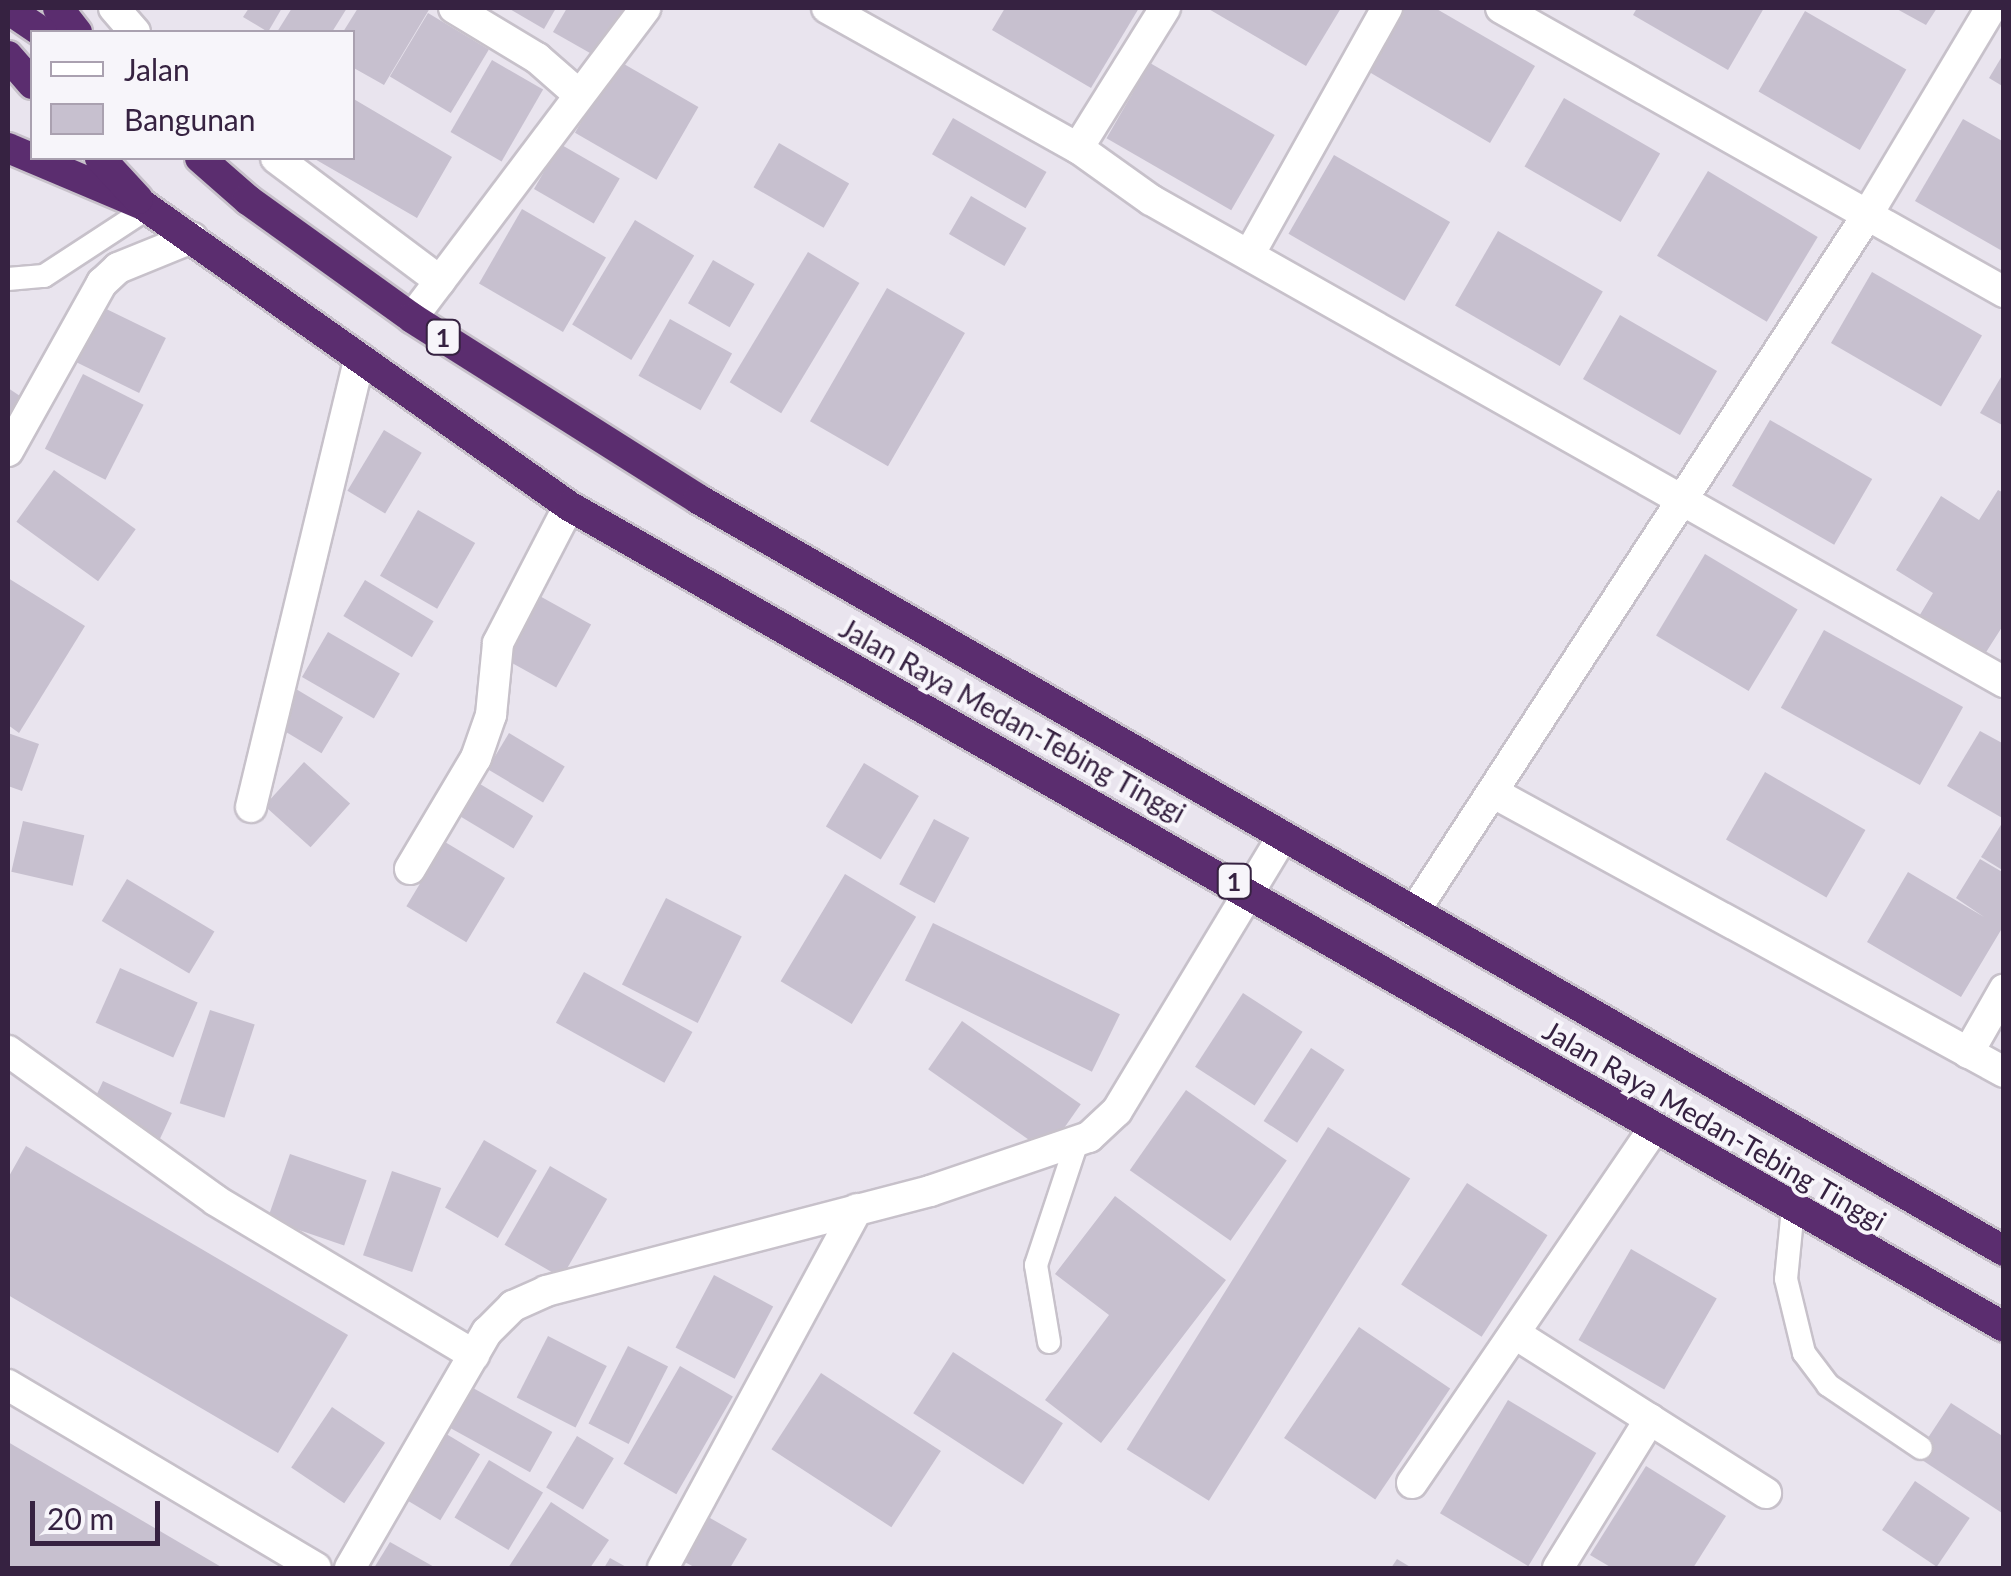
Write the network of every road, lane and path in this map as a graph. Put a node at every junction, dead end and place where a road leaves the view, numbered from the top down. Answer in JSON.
{"nodes":[{"id":1,"x":58,"y":8,"type":"edge"},
{"id":2,"x":114,"y":8,"type":"edge"},
{"id":3,"x":454,"y":8,"type":"edge"},
{"id":4,"x":646,"y":8,"type":"edge"},
{"id":5,"x":828,"y":8,"type":"edge"},
{"id":6,"x":1166,"y":8,"type":"edge"},
{"id":7,"x":1387,"y":8,"type":"edge"},
{"id":8,"x":1501,"y":8,"type":"edge"},
{"id":9,"x":1991,"y":8,"type":"edge"},
{"id":10,"x":8,"y":9,"type":"edge"},
{"id":11,"x":39,"y":30,"type":"edge"},
{"id":12,"x":75,"y":30,"type":"edge"},
{"id":13,"x":133,"y":30,"type":"edge"},
{"id":14,"x":8,"y":56,"type":"edge"},
{"id":15,"x":30,"y":82,"type":"edge"},
{"id":16,"x":578,"y":92,"type":"junction"},
{"id":17,"x":1078,"y":148,"type":"junction"},
{"id":18,"x":37,"y":160,"type":"edge"},
{"id":19,"x":102,"y":160,"type":"edge"},
{"id":20,"x":202,"y":160,"type":"edge"},
{"id":21,"x":279,"y":160,"type":"edge"},
{"id":22,"x":146,"y":206,"type":"junction"},
{"id":23,"x":1866,"y":217,"type":"junction"},
{"id":24,"x":192,"y":238,"type":"junction"},
{"id":25,"x":1249,"y":255,"type":"junction"},
{"id":26,"x":8,"y":278,"type":"edge"},
{"id":27,"x":440,"y":281,"type":"junction"},
{"id":28,"x":2004,"y":292,"type":"edge"},
{"id":29,"x":412,"y":318,"type":"junction"},
{"id":30,"x":360,"y":358,"type":"junction"},
{"id":31,"x":8,"y":451,"type":"edge"},
{"id":32,"x":1680,"y":499,"type":"junction"},
{"id":33,"x":570,"y":506,"type":"junction"},
{"id":34,"x":2004,"y":682,"type":"edge"},
{"id":35,"x":1494,"y":793,"type":"junction"},
{"id":36,"x":252,"y":806,"type":"dead end"},
{"id":37,"x":1283,"y":836,"type":"junction"},
{"id":38,"x":410,"y":869,"type":"dead end"},
{"id":39,"x":1247,"y":889,"type":"junction"},
{"id":40,"x":1414,"y":912,"type":"junction"},
{"id":41,"x":2004,"y":990,"type":"edge"},
{"id":42,"x":8,"y":1051,"type":"edge"},
{"id":43,"x":1968,"y":1053,"type":"junction"},
{"id":44,"x":2004,"y":1072,"type":"edge"},
{"id":45,"x":1654,"y":1128,"type":"junction"},
{"id":46,"x":1076,"y":1145,"type":"junction"},
{"id":47,"x":1793,"y":1208,"type":"junction"},
{"id":48,"x":857,"y":1209,"type":"junction"},
{"id":49,"x":1973,"y":1232,"type":"junction"},
{"id":50,"x":2004,"y":1242,"type":"edge"},
{"id":51,"x":2004,"y":1251,"type":"edge"},
{"id":52,"x":2004,"y":1328,"type":"edge"},
{"id":53,"x":1517,"y":1335,"type":"junction"},
{"id":54,"x":1049,"y":1342,"type":"dead end"},
{"id":55,"x":474,"y":1355,"type":"junction"},
{"id":56,"x":8,"y":1384,"type":"edge"},
{"id":57,"x":1650,"y":1419,"type":"junction"},
{"id":58,"x":1922,"y":1448,"type":"dead end"},
{"id":59,"x":1412,"y":1483,"type":"dead end"},
{"id":60,"x":1766,"y":1493,"type":"dead end"},
{"id":61,"x":316,"y":1568,"type":"edge"},
{"id":62,"x":350,"y":1568,"type":"edge"},
{"id":63,"x":664,"y":1568,"type":"edge"},
{"id":64,"x":1558,"y":1568,"type":"edge"}],
"edges":[{"from":1,"to":12,"type":"highway"},
{"from":2,"to":13,"type":"street"},
{"from":3,"to":16,"type":"street"},
{"from":4,"to":16,"type":"street"},
{"from":5,"to":17,"type":"street"},
{"from":6,"to":17,"type":"street"},
{"from":7,"to":25,"type":"street"},
{"from":8,"to":23,"type":"street"},
{"from":9,"to":23,"type":"street"},
{"from":10,"to":11,"type":"highway"},
{"from":14,"to":15,"type":"highway"},
{"from":16,"to":27,"type":"street"},
{"from":17,"to":25,"type":"street"},
{"from":18,"to":22,"type":"highway","name":"Jalan Raya Medan-Tebing Tinggi","number":"1"},
{"from":19,"to":22,"type":"highway"},
{"from":20,"to":29,"type":"highway","name":"Jalan Raya Medan-Tebing Tinggi","number":"1"},
{"from":21,"to":27,"type":"street"},
{"from":22,"to":24,"type":"highway","name":"Jalan Raya Medan-Tebing Tinggi","number":"1"},
{"from":22,"to":26,"type":"lane"},
{"from":23,"to":28,"type":"street"},
{"from":23,"to":32,"type":"street"},
{"from":24,"to":30,"type":"highway","name":"Jalan Raya Medan-Tebing Tinggi","number":"1"},
{"from":24,"to":31,"type":"street"},
{"from":25,"to":32,"type":"street"},
{"from":27,"to":29,"type":"street"},
{"from":29,"to":37,"type":"highway","name":"Jalan Raya Medan-Tebing Tinggi","number":"1"},
{"from":30,"to":33,"type":"highway","name":"Jalan Raya Medan-Tebing Tinggi","number":"1"},
{"from":30,"to":36,"type":"street"},
{"from":32,"to":34,"type":"street"},
{"from":32,"to":35,"type":"street"},
{"from":33,"to":38,"type":"street"},
{"from":33,"to":39,"type":"highway","name":"Jalan Raya Medan-Tebing Tinggi","number":"1"},
{"from":35,"to":40,"type":"street"},
{"from":35,"to":43,"type":"street"},
{"from":37,"to":39,"type":"street"},
{"from":37,"to":40,"type":"highway","name":"Jalan Raya Medan-Tebing Tinggi","number":"1"},
{"from":39,"to":45,"type":"highway","name":"Jalan Raya Medan-Tebing Tinggi","number":"1"},
{"from":39,"to":46,"type":"street"},
{"from":40,"to":49,"type":"highway","name":"Jalan Raya Medan-Tebing Tinggi","number":"1"},
{"from":41,"to":43,"type":"street"},
{"from":42,"to":55,"type":"street"},
{"from":43,"to":44,"type":"street"},
{"from":45,"to":47,"type":"highway","name":"Jalan Raya Medan-Tebing Tinggi","number":"1"},
{"from":45,"to":53,"type":"street"},
{"from":46,"to":48,"type":"street"},
{"from":46,"to":54,"type":"lane"},
{"from":47,"to":52,"type":"highway","name":"Jalan Raya Medan-Tebing Tinggi","number":"1"},
{"from":47,"to":58,"type":"lane"},
{"from":48,"to":55,"type":"street"},
{"from":48,"to":63,"type":"street"},
{"from":49,"to":50,"type":"highway"},
{"from":49,"to":51,"type":"highway","name":"Jalan Raya Medan-Tebing Tinggi","number":"1"},
{"from":53,"to":57,"type":"street"},
{"from":53,"to":59,"type":"street"},
{"from":55,"to":62,"type":"street"},
{"from":56,"to":61,"type":"street"},
{"from":57,"to":60,"type":"street"},
{"from":57,"to":64,"type":"street"}]}
